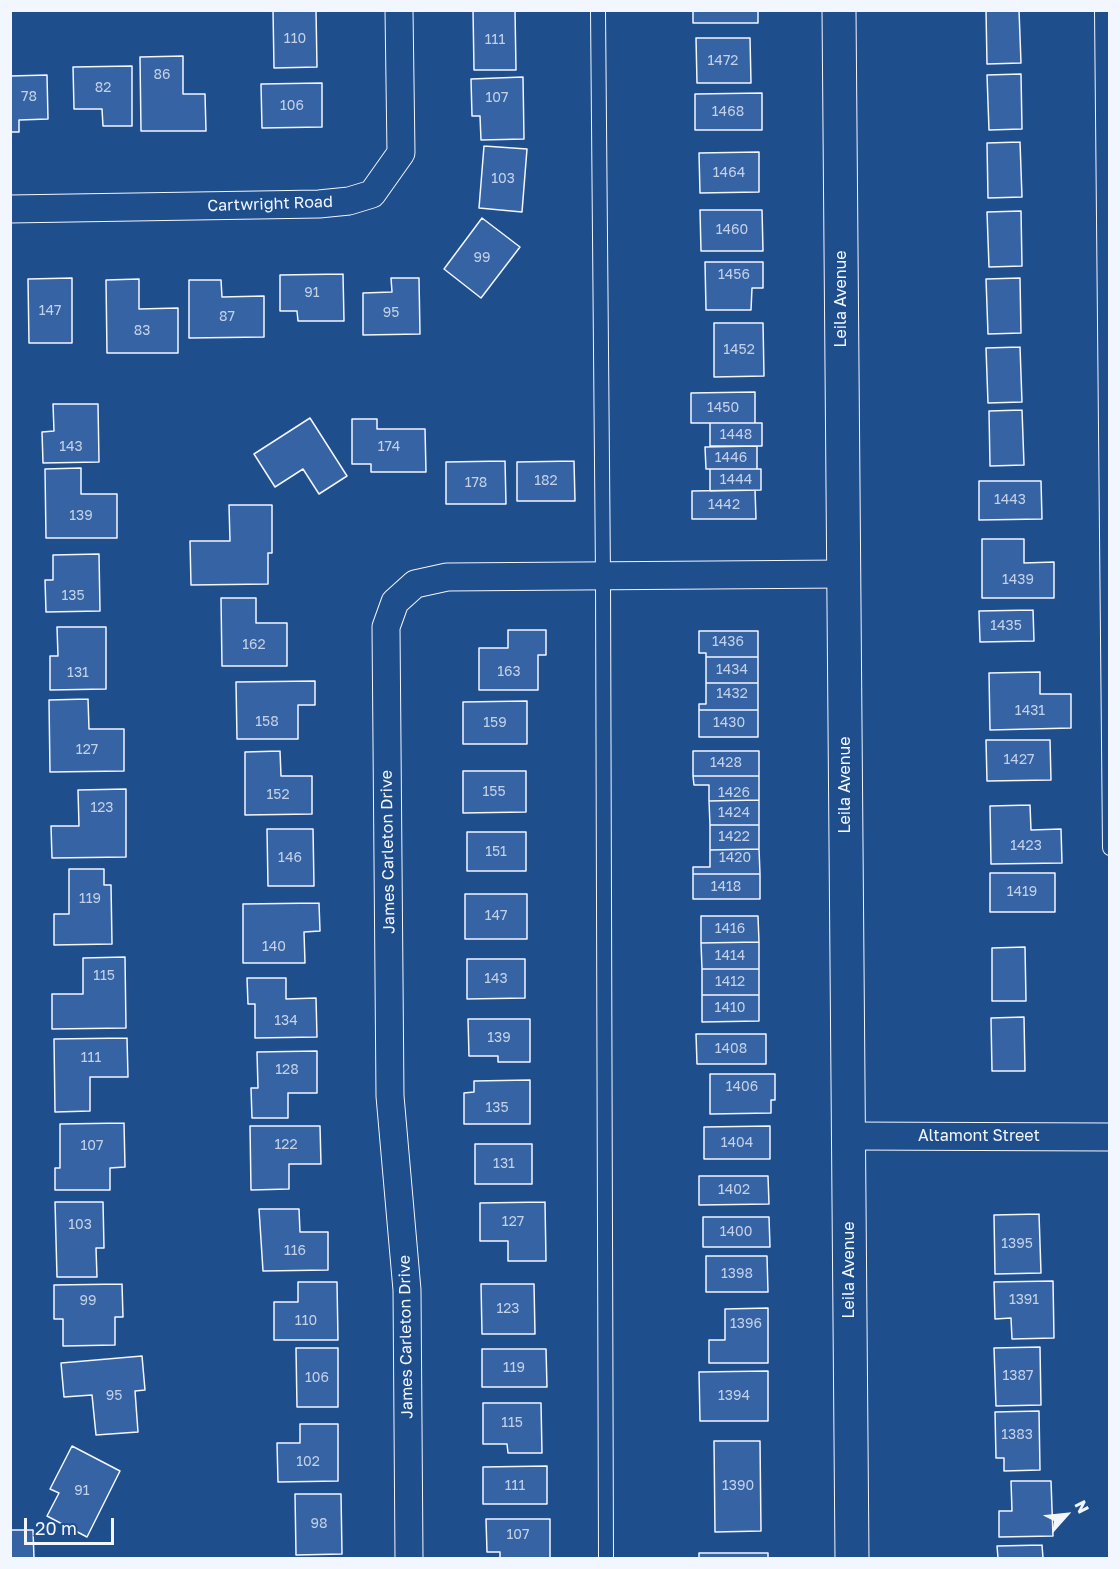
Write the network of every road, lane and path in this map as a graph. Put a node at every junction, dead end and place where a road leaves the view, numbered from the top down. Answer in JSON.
{"nodes":[{"id":1,"x":399,"y":10,"type":"edge"},
{"id":2,"x":598,"y":10,"type":"edge"},
{"id":3,"x":839,"y":10,"type":"edge"},
{"id":4,"x":1102,"y":10,"type":"edge"},
{"id":5,"x":10,"y":210,"type":"edge"},
{"id":6,"x":843,"y":574,"type":"junction"},
{"id":7,"x":603,"y":576,"type":"junction"},
{"id":8,"x":1110,"y":848,"type":"edge"},
{"id":9,"x":848,"y":1136,"type":"junction"},
{"id":10,"x":1110,"y":1137,"type":"edge"},
{"id":11,"x":409,"y":1558,"type":"edge"},
{"id":12,"x":606,"y":1558,"type":"edge"},
{"id":13,"x":852,"y":1558,"type":"edge"}],
"edges":[{"from":1,"to":5,"type":"street","name":"Cartwright Road"},
{"from":2,"to":7,"type":"lane"},
{"from":3,"to":6,"type":"street","name":"Leila Avenue"},
{"from":4,"to":8,"type":"lane"},
{"from":6,"to":7,"type":"street","name":"James Carleton Drive"},
{"from":6,"to":9,"type":"street","name":"Leila Avenue"},
{"from":7,"to":11,"type":"street","name":"James Carleton Drive"},
{"from":7,"to":12,"type":"lane"},
{"from":9,"to":10,"type":"street","name":"Altamont Street"},
{"from":9,"to":13,"type":"street","name":"Leila Avenue"}]}
